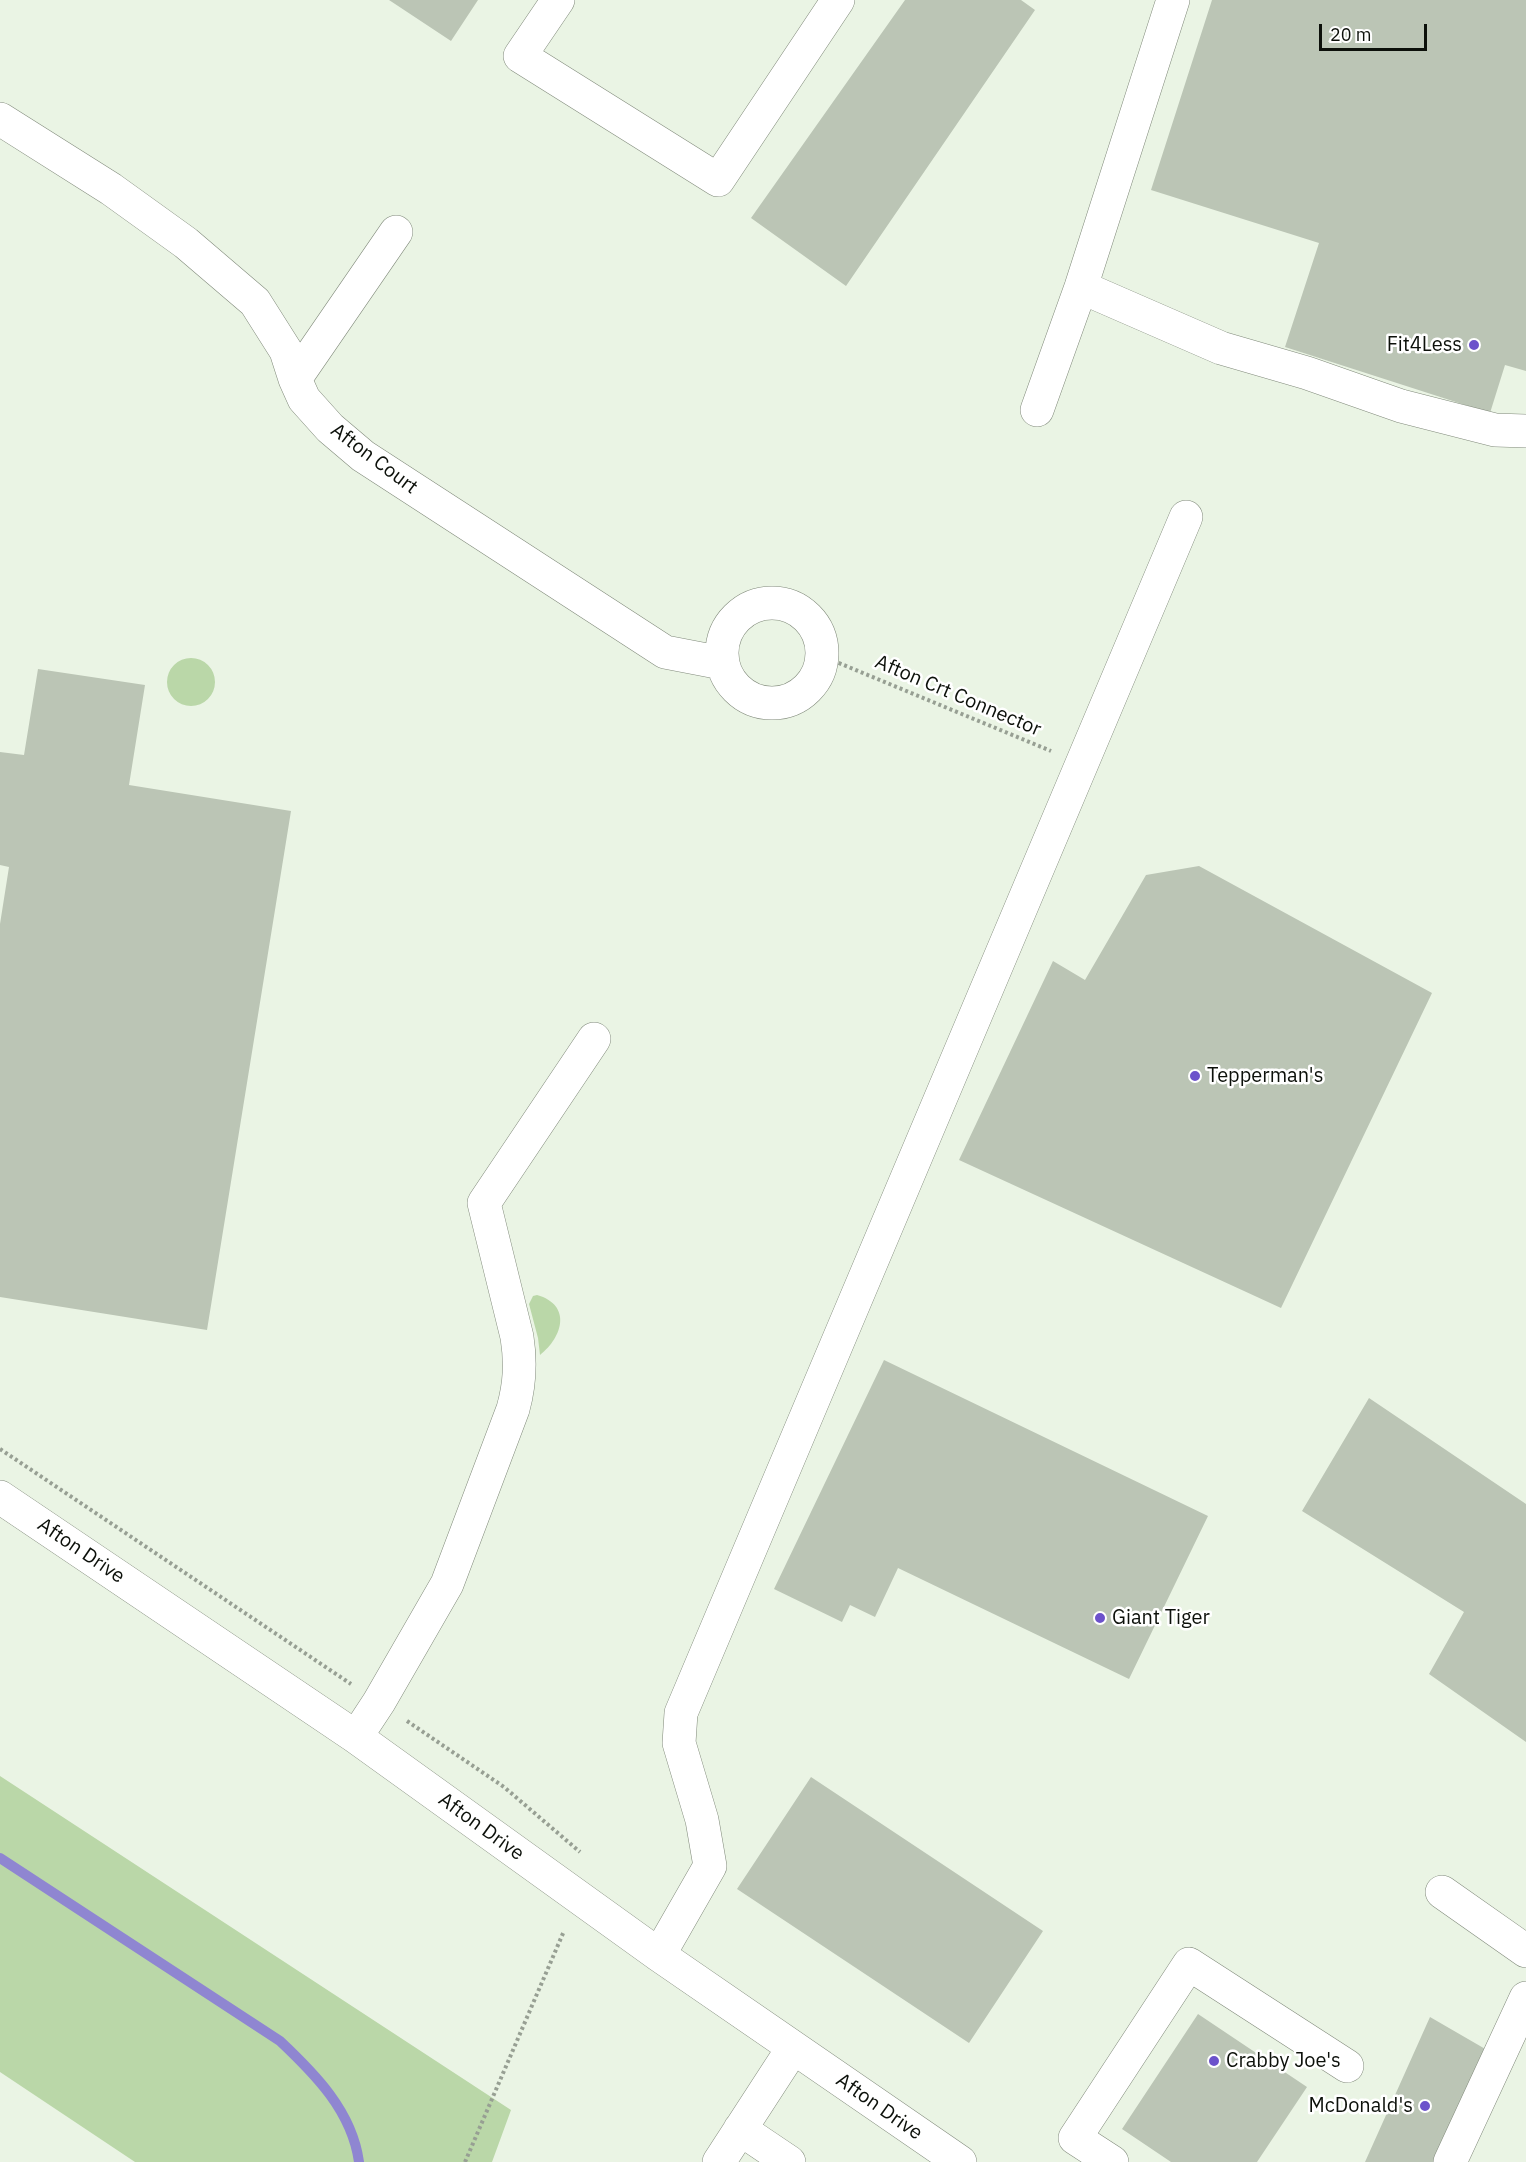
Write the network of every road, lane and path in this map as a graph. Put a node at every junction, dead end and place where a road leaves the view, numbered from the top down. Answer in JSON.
{"nodes":[{"id":1,"x":558,"y":0,"type":"edge"},
{"id":2,"x":838,"y":0,"type":"edge"},
{"id":3,"x":1173,"y":0,"type":"edge"},
{"id":4,"x":0,"y":119,"type":"edge"},
{"id":5,"x":396,"y":232,"type":"dead end"},
{"id":6,"x":1081,"y":287,"type":"junction"},
{"id":7,"x":295,"y":379,"type":"junction"},
{"id":8,"x":1037,"y":410,"type":"dead end"},
{"id":9,"x":1526,"y":431,"type":"edge"},
{"id":10,"x":1186,"y":517,"type":"dead end"},
{"id":11,"x":822,"y":656,"type":"junction"},
{"id":12,"x":722,"y":663,"type":"junction"},
{"id":13,"x":1082,"y":764,"type":"junction"},
{"id":14,"x":594,"y":1039,"type":"dead end"},
{"id":15,"x":0,"y":1497,"type":"edge"},
{"id":16,"x":356,"y":1737,"type":"junction"},
{"id":17,"x":1442,"y":1892,"type":"dead end"},
{"id":18,"x":1526,"y":1951,"type":"edge"},
{"id":19,"x":659,"y":1955,"type":"junction"},
{"id":20,"x":1526,"y":1998,"type":"edge"},
{"id":21,"x":793,"y":2048,"type":"junction"},
{"id":22,"x":1347,"y":2066,"type":"dead end"},
{"id":23,"x":740,"y":2129,"type":"junction"},
{"id":24,"x":719,"y":2162,"type":"edge"},
{"id":25,"x":789,"y":2162,"type":"edge"},
{"id":26,"x":960,"y":2162,"type":"edge"},
{"id":27,"x":1112,"y":2162,"type":"edge"},
{"id":28,"x":1450,"y":2162,"type":"edge"}],
"edges":[{"from":1,"to":2,"type":"street"},
{"from":3,"to":6,"type":"street"},
{"from":4,"to":7,"type":"street","name":"Afton Court"},
{"from":5,"to":7,"type":"street"},
{"from":6,"to":8,"type":"street"},
{"from":6,"to":9,"type":"street"},
{"from":7,"to":12,"type":"street","name":"Afton Court"},
{"from":10,"to":13,"type":"street"},
{"from":11,"to":12,"type":"street"},
{"from":11,"to":12,"type":"street"},
{"from":11,"to":13,"type":"path","name":"Afton Crt Connector"},
{"from":13,"to":19,"type":"street"},
{"from":14,"to":16,"type":"street"},
{"from":15,"to":16,"type":"street","name":"Afton Drive"},
{"from":16,"to":19,"type":"street","name":"Afton Drive"},
{"from":17,"to":18,"type":"street"},
{"from":19,"to":21,"type":"street","name":"Afton Drive"},
{"from":20,"to":28,"type":"street"},
{"from":21,"to":23,"type":"street"},
{"from":21,"to":26,"type":"street","name":"Afton Drive"},
{"from":22,"to":27,"type":"street"},
{"from":23,"to":24,"type":"street"},
{"from":23,"to":25,"type":"street"}]}
